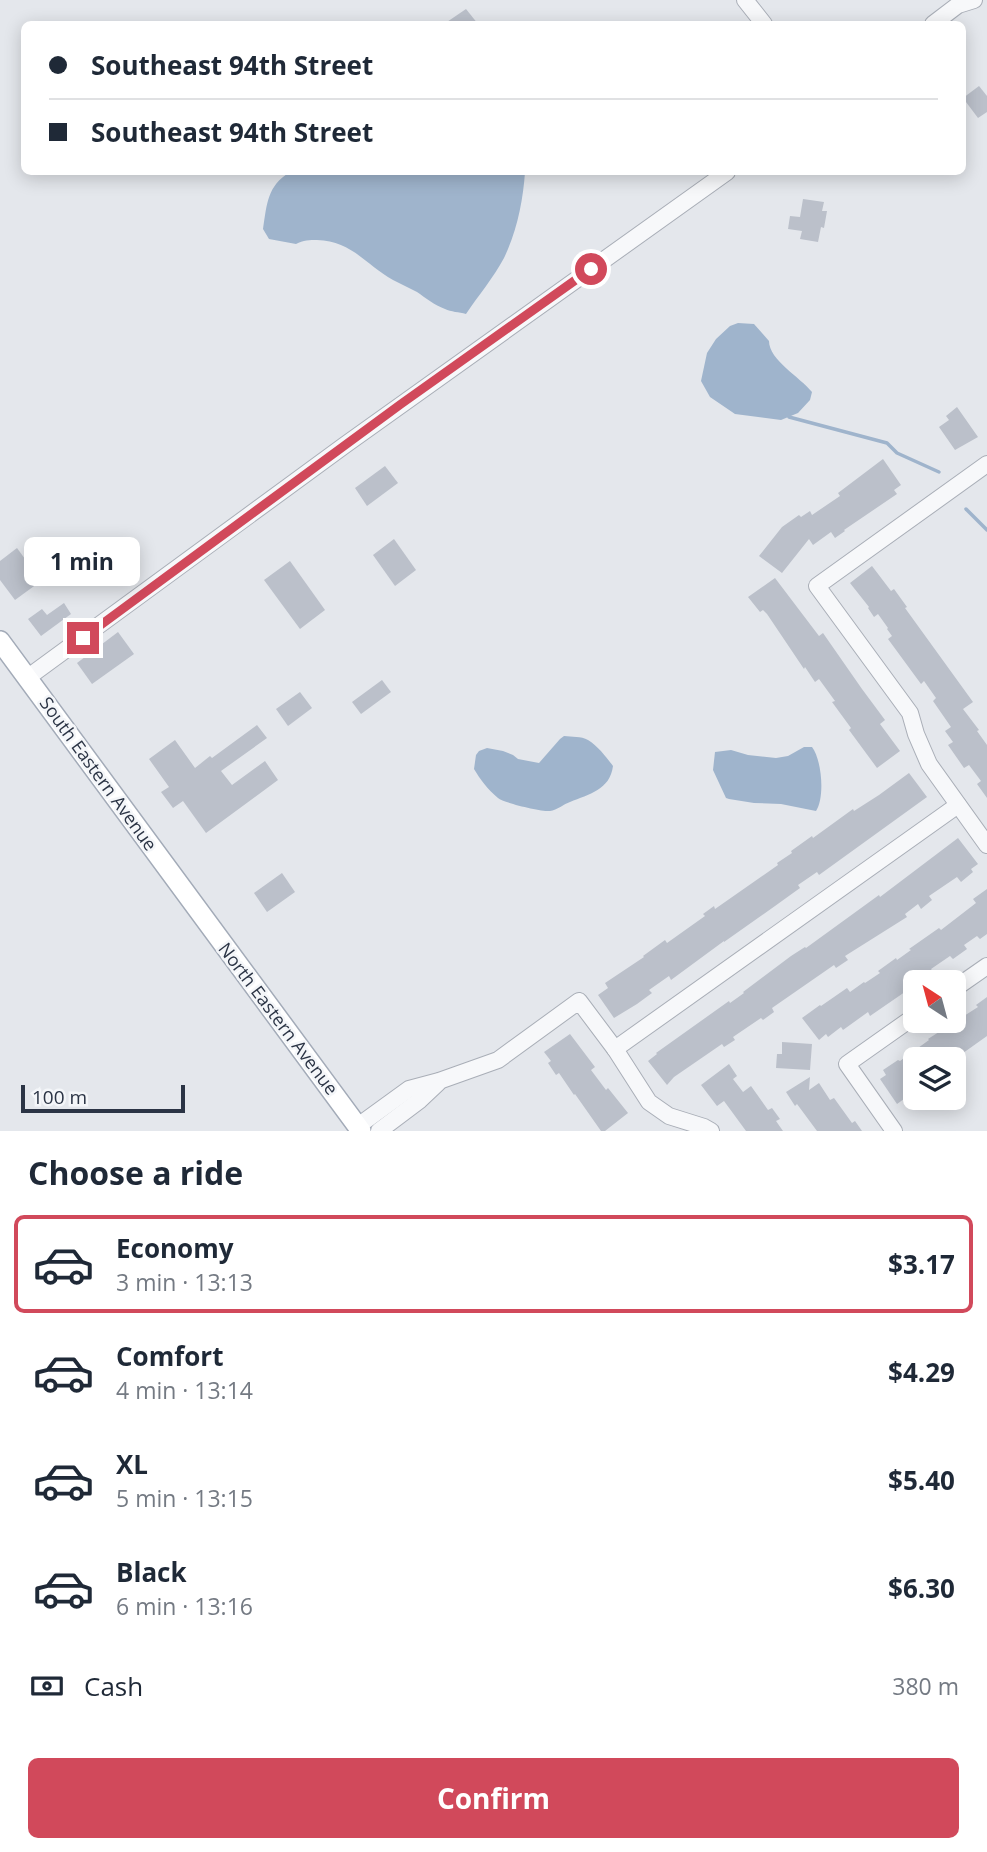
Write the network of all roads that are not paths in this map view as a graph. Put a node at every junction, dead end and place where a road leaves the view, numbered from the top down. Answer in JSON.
{"nodes":[{"id":1,"x":746,"y":0,"type":"edge"},
{"id":2,"x":974,"y":0,"type":"edge"},
{"id":3,"x":762,"y":21,"type":"edge"},
{"id":4,"x":937,"y":21,"type":"edge"},
{"id":5,"x":723,"y":175,"type":"edge"},
{"id":6,"x":987,"y":464,"type":"edge"},
{"id":7,"x":0,"y":641,"type":"edge"},
{"id":8,"x":27,"y":678,"type":"junction"},
{"id":9,"x":958,"y":805,"type":"junction"},
{"id":10,"x":987,"y":845,"type":"edge"},
{"id":11,"x":195,"y":907,"type":"joint"},
{"id":12,"x":987,"y":966,"type":"edge"},
{"id":13,"x":966,"y":981,"type":"edge"},
{"id":14,"x":903,"y":1024,"type":"edge"},
{"id":15,"x":615,"y":1049,"type":"junction"},
{"id":16,"x":439,"y":1081,"type":"junction"},
{"id":17,"x":359,"y":1128,"type":"edge"},
{"id":18,"x":379,"y":1131,"type":"edge"},
{"id":19,"x":711,"y":1131,"type":"edge"},
{"id":20,"x":894,"y":1131,"type":"edge"}],
"edges":[{"from":1,"to":3,"type":"street"},
{"from":2,"to":4,"type":"street"},
{"from":5,"to":8,"type":"street"},
{"from":6,"to":9,"type":"street"},
{"from":7,"to":8,"type":"main road","name":"South Eastern Avenue"},
{"from":8,"to":11,"type":"main road","name":"South Eastern Avenue"},
{"from":9,"to":10,"type":"street"},
{"from":9,"to":15,"type":"street"},
{"from":11,"to":17,"type":"main road","name":"North Eastern Avenue"},
{"from":12,"to":13,"type":"street"},
{"from":14,"to":20,"type":"street"},
{"from":15,"to":16,"type":"street"},
{"from":15,"to":19,"type":"street"},
{"from":16,"to":17,"type":"street"},
{"from":16,"to":18,"type":"street"}]}
